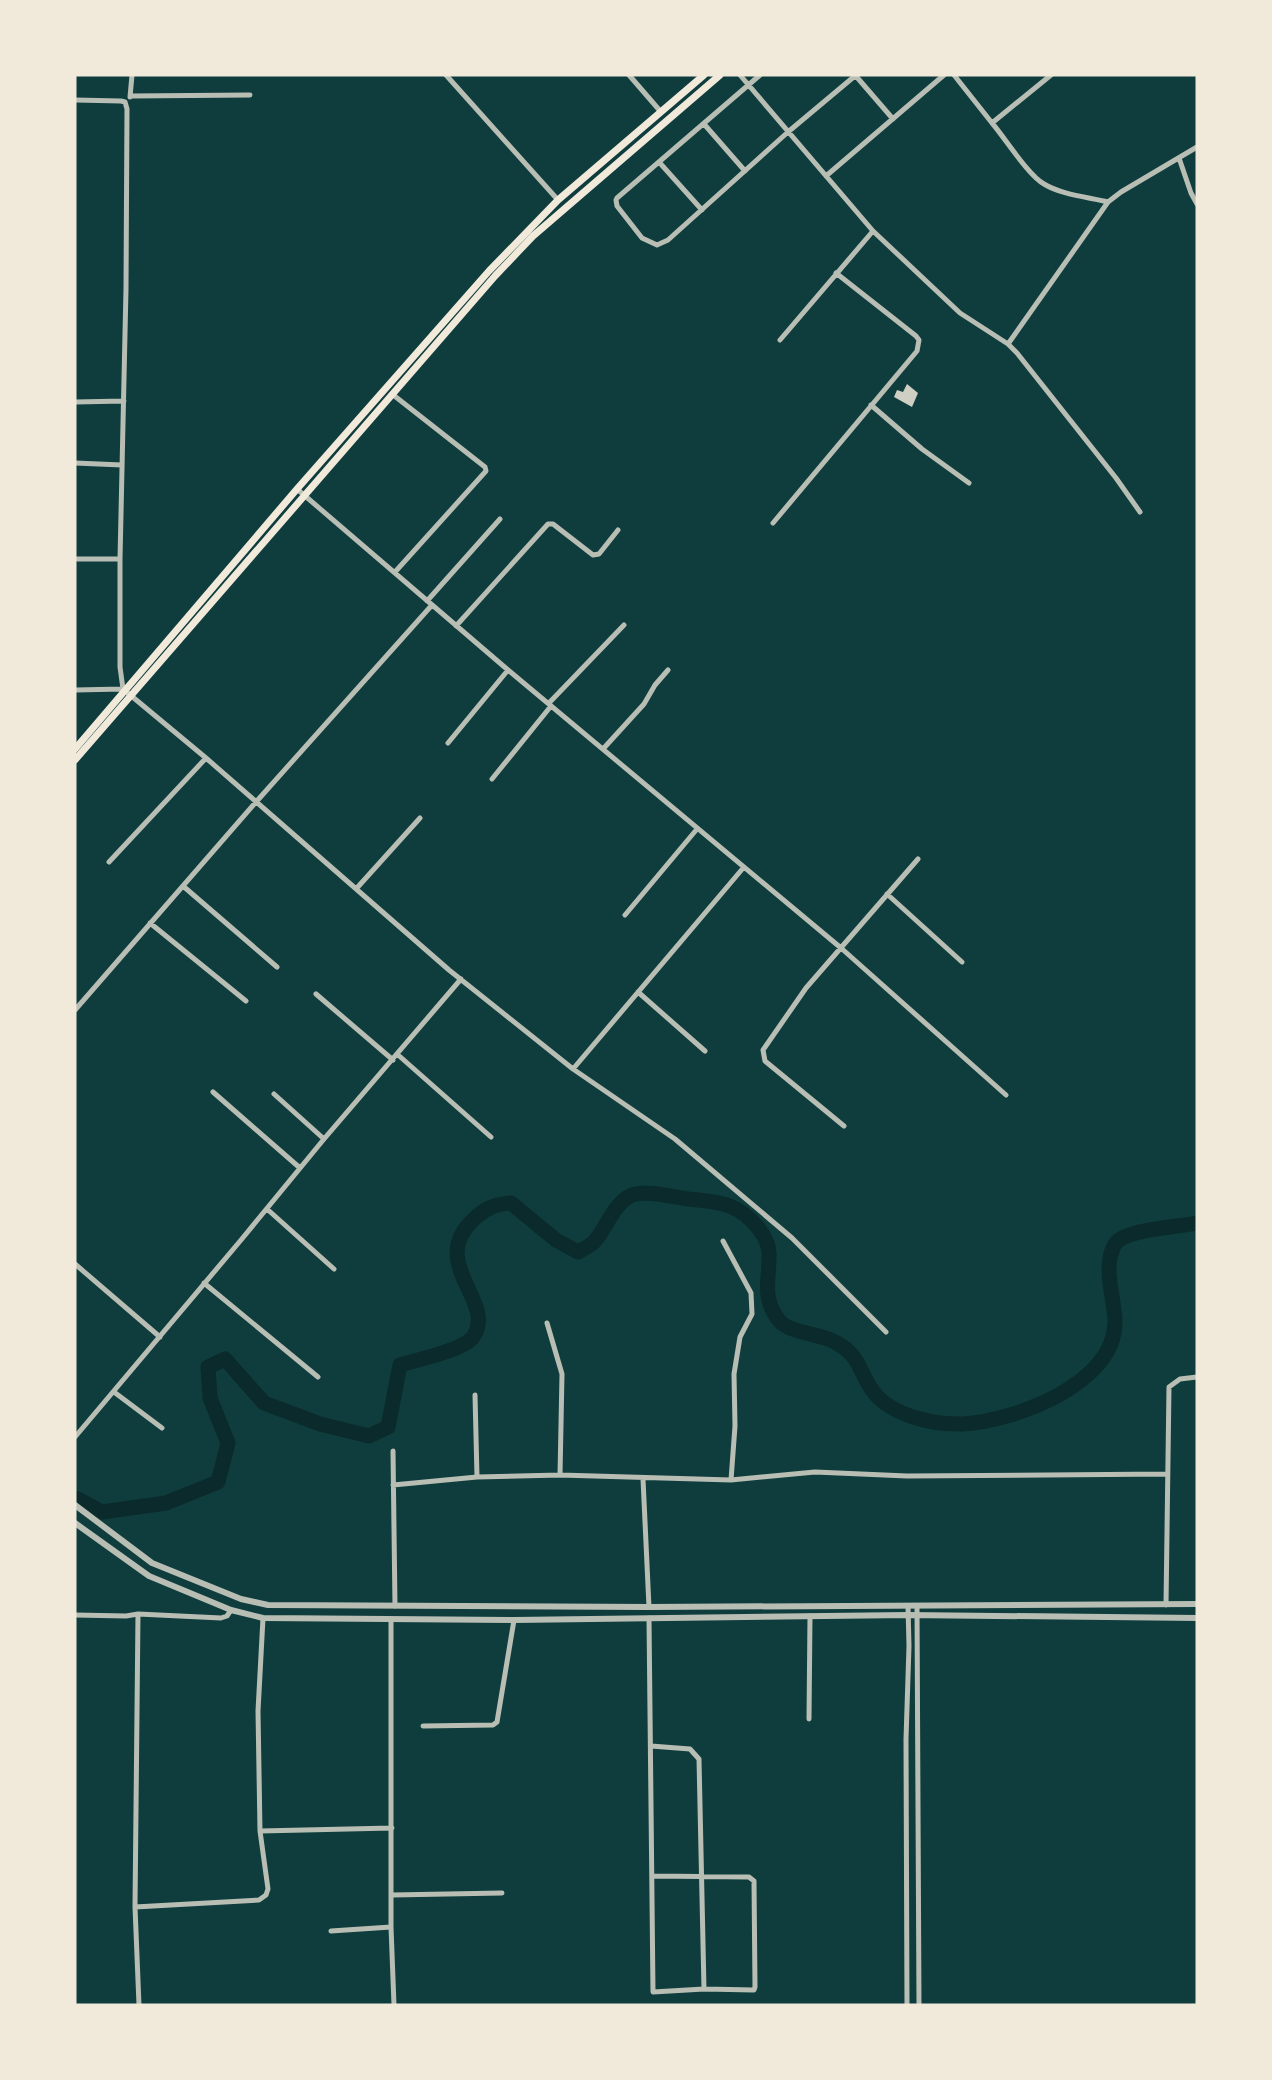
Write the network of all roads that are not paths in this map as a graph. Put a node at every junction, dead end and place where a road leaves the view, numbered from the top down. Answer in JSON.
{"nodes":[{"id":1,"x":132,"y":75,"type":"edge"},
{"id":2,"x":446,"y":75,"type":"edge"},
{"id":3,"x":629,"y":75,"type":"edge"},
{"id":4,"x":704,"y":75,"type":"edge"},
{"id":5,"x":720,"y":75,"type":"edge"},
{"id":6,"x":740,"y":75,"type":"edge"},
{"id":7,"x":760,"y":75,"type":"edge"},
{"id":8,"x":855,"y":75,"type":"edge"},
{"id":9,"x":944,"y":75,"type":"edge"},
{"id":10,"x":954,"y":75,"type":"edge"},
{"id":11,"x":1051,"y":75,"type":"edge"},
{"id":12,"x":748,"y":85,"type":"junction"},
{"id":13,"x":250,"y":95,"type":"dead end"},
{"id":14,"x":131,"y":96,"type":"junction"},
{"id":15,"x":75,"y":100,"type":"edge"},
{"id":16,"x":125,"y":102,"type":"junction"},
{"id":17,"x":660,"y":112,"type":"junction"},
{"id":18,"x":893,"y":119,"type":"junction"},
{"id":19,"x":992,"y":123,"type":"junction"},
{"id":20,"x":704,"y":124,"type":"junction"},
{"id":21,"x":788,"y":132,"type":"junction"},
{"id":22,"x":1197,"y":147,"type":"edge"},
{"id":23,"x":1179,"y":158,"type":"junction"},
{"id":24,"x":659,"y":162,"type":"junction"},
{"id":25,"x":745,"y":171,"type":"junction"},
{"id":26,"x":826,"y":176,"type":"junction"},
{"id":27,"x":558,"y":200,"type":"junction"},
{"id":28,"x":1108,"y":202,"type":"junction"},
{"id":29,"x":1197,"y":204,"type":"edge"},
{"id":30,"x":702,"y":210,"type":"junction"},
{"id":31,"x":873,"y":231,"type":"junction"},
{"id":32,"x":836,"y":273,"type":"junction"},
{"id":33,"x":780,"y":340,"type":"dead end"},
{"id":34,"x":1008,"y":344,"type":"junction"},
{"id":35,"x":392,"y":394,"type":"junction"},
{"id":36,"x":124,"y":401,"type":"junction"},
{"id":37,"x":75,"y":402,"type":"edge"},
{"id":38,"x":871,"y":405,"type":"junction"},
{"id":39,"x":75,"y":463,"type":"edge"},
{"id":40,"x":122,"y":465,"type":"junction"},
{"id":41,"x":969,"y":483,"type":"dead end"},
{"id":42,"x":297,"y":489,"type":"junction"},
{"id":43,"x":305,"y":496,"type":"junction"},
{"id":44,"x":1140,"y":512,"type":"dead end"},
{"id":45,"x":500,"y":519,"type":"dead end"},
{"id":46,"x":773,"y":524,"type":"dead end"},
{"id":47,"x":618,"y":530,"type":"dead end"},
{"id":48,"x":75,"y":559,"type":"edge"},
{"id":49,"x":120,"y":560,"type":"junction"},
{"id":50,"x":395,"y":572,"type":"junction"},
{"id":51,"x":430,"y":603,"type":"junction"},
{"id":52,"x":624,"y":625,"type":"dead end"},
{"id":53,"x":456,"y":626,"type":"junction"},
{"id":54,"x":508,"y":670,"type":"junction"},
{"id":55,"x":668,"y":670,"type":"dead end"},
{"id":56,"x":75,"y":690,"type":"edge"},
{"id":57,"x":126,"y":692,"type":"junction"},
{"id":58,"x":550,"y":704,"type":"junction"},
{"id":59,"x":448,"y":743,"type":"dead end"},
{"id":60,"x":75,"y":749,"type":"edge"},
{"id":61,"x":603,"y":749,"type":"junction"},
{"id":62,"x":206,"y":758,"type":"junction"},
{"id":63,"x":75,"y":760,"type":"edge"},
{"id":64,"x":492,"y":779,"type":"dead end"},
{"id":65,"x":256,"y":802,"type":"junction"},
{"id":66,"x":420,"y":818,"type":"dead end"},
{"id":67,"x":697,"y":829,"type":"junction"},
{"id":68,"x":918,"y":859,"type":"dead end"},
{"id":69,"x":109,"y":862,"type":"dead end"},
{"id":70,"x":744,"y":867,"type":"junction"},
{"id":71,"x":183,"y":886,"type":"junction"},
{"id":72,"x":356,"y":889,"type":"junction"},
{"id":73,"x":887,"y":894,"type":"junction"},
{"id":74,"x":625,"y":915,"type":"dead end"},
{"id":75,"x":150,"y":923,"type":"junction"},
{"id":76,"x":841,"y":948,"type":"junction"},
{"id":77,"x":962,"y":962,"type":"dead end"},
{"id":78,"x":277,"y":967,"type":"dead end"},
{"id":79,"x":461,"y":979,"type":"junction"},
{"id":80,"x":639,"y":992,"type":"junction"},
{"id":81,"x":316,"y":994,"type":"dead end"},
{"id":82,"x":246,"y":1001,"type":"dead end"},
{"id":83,"x":75,"y":1010,"type":"edge"},
{"id":84,"x":705,"y":1051,"type":"dead end"},
{"id":85,"x":395,"y":1057,"type":"junction"},
{"id":86,"x":573,"y":1069,"type":"junction"},
{"id":87,"x":213,"y":1092,"type":"dead end"},
{"id":88,"x":274,"y":1094,"type":"dead end"},
{"id":89,"x":1006,"y":1095,"type":"dead end"},
{"id":90,"x":844,"y":1126,"type":"dead end"},
{"id":91,"x":491,"y":1137,"type":"dead end"},
{"id":92,"x":324,"y":1139,"type":"junction"},
{"id":93,"x":300,"y":1168,"type":"junction"},
{"id":94,"x":267,"y":1209,"type":"junction"},
{"id":95,"x":723,"y":1241,"type":"dead end"},
{"id":96,"x":75,"y":1264,"type":"edge"},
{"id":97,"x":334,"y":1269,"type":"dead end"},
{"id":98,"x":204,"y":1282,"type":"junction"},
{"id":99,"x":547,"y":1323,"type":"dead end"},
{"id":100,"x":886,"y":1332,"type":"dead end"},
{"id":101,"x":160,"y":1337,"type":"junction"},
{"id":102,"x":318,"y":1377,"type":"dead end"},
{"id":103,"x":1197,"y":1377,"type":"edge"},
{"id":104,"x":114,"y":1392,"type":"junction"},
{"id":105,"x":475,"y":1395,"type":"dead end"},
{"id":106,"x":162,"y":1428,"type":"dead end"},
{"id":107,"x":75,"y":1437,"type":"edge"},
{"id":108,"x":393,"y":1451,"type":"dead end"},
{"id":109,"x":1168,"y":1474,"type":"junction"},
{"id":110,"x":560,"y":1475,"type":"junction"},
{"id":111,"x":477,"y":1478,"type":"junction"},
{"id":112,"x":643,"y":1479,"type":"junction"},
{"id":113,"x":731,"y":1480,"type":"junction"},
{"id":114,"x":393,"y":1485,"type":"junction"},
{"id":115,"x":76,"y":1506,"type":"edge"},
{"id":116,"x":75,"y":1523,"type":"edge"},
{"id":117,"x":110,"y":1532,"type":"junction"},
{"id":118,"x":103,"y":1544,"type":"junction"},
{"id":119,"x":1197,"y":1604,"type":"edge"},
{"id":120,"x":1166,"y":1605,"type":"junction"},
{"id":121,"x":395,"y":1606,"type":"junction"},
{"id":122,"x":908,"y":1606,"type":"junction"},
{"id":123,"x":917,"y":1606,"type":"junction"},
{"id":124,"x":649,"y":1607,"type":"junction"},
{"id":125,"x":231,"y":1610,"type":"junction"},
{"id":126,"x":138,"y":1614,"type":"junction"},
{"id":127,"x":75,"y":1615,"type":"edge"},
{"id":128,"x":908,"y":1615,"type":"junction"},
{"id":129,"x":918,"y":1615,"type":"junction"},
{"id":130,"x":810,"y":1616,"type":"junction"},
{"id":131,"x":263,"y":1618,"type":"junction"},
{"id":132,"x":391,"y":1618,"type":"junction"},
{"id":133,"x":649,"y":1618,"type":"junction"},
{"id":134,"x":1197,"y":1618,"type":"edge"},
{"id":135,"x":514,"y":1620,"type":"junction"},
{"id":136,"x":808,"y":1719,"type":"dead end"},
{"id":137,"x":423,"y":1726,"type":"dead end"},
{"id":138,"x":651,"y":1746,"type":"junction"},
{"id":139,"x":392,"y":1828,"type":"junction"},
{"id":140,"x":260,"y":1831,"type":"junction"},
{"id":141,"x":652,"y":1876,"type":"junction"},
{"id":142,"x":703,"y":1876,"type":"junction"},
{"id":143,"x":502,"y":1893,"type":"dead end"},
{"id":144,"x":392,"y":1895,"type":"junction"},
{"id":145,"x":135,"y":1907,"type":"junction"},
{"id":146,"x":391,"y":1928,"type":"junction"},
{"id":147,"x":331,"y":1931,"type":"dead end"},
{"id":148,"x":704,"y":1989,"type":"junction"},
{"id":149,"x":139,"y":2005,"type":"edge"},
{"id":150,"x":394,"y":2005,"type":"edge"},
{"id":151,"x":907,"y":2005,"type":"edge"},
{"id":152,"x":919,"y":2005,"type":"edge"}],
"edges":[{"from":1,"to":14,"type":"street"},
{"from":2,"to":27,"type":"street"},
{"from":3,"to":17,"type":"street"},
{"from":4,"to":17,"type":"main road"},
{"from":5,"to":35,"type":"main road"},
{"from":6,"to":12,"type":"street"},
{"from":7,"to":12,"type":"street"},
{"from":8,"to":18,"type":"street"},
{"from":8,"to":21,"type":"street"},
{"from":9,"to":18,"type":"street"},
{"from":10,"to":19,"type":"street"},
{"from":11,"to":19,"type":"street"},
{"from":12,"to":20,"type":"street"},
{"from":12,"to":21,"type":"street"},
{"from":13,"to":14,"type":"street"},
{"from":14,"to":16,"type":"street"},
{"from":15,"to":16,"type":"street"},
{"from":16,"to":36,"type":"street"},
{"from":17,"to":27,"type":"main road"},
{"from":18,"to":26,"type":"street"},
{"from":19,"to":28,"type":"street"},
{"from":20,"to":24,"type":"street"},
{"from":20,"to":25,"type":"street"},
{"from":21,"to":25,"type":"street"},
{"from":21,"to":26,"type":"street"},
{"from":22,"to":23,"type":"street"},
{"from":23,"to":28,"type":"street"},
{"from":23,"to":29,"type":"street"},
{"from":24,"to":30,"type":"street"},
{"from":24,"to":30,"type":"street"},
{"from":25,"to":30,"type":"street"},
{"from":26,"to":31,"type":"street"},
{"from":27,"to":42,"type":"main road"},
{"from":28,"to":34,"type":"street"},
{"from":31,"to":32,"type":"street"},
{"from":31,"to":34,"type":"street"},
{"from":32,"to":33,"type":"street"},
{"from":32,"to":38,"type":"street"},
{"from":34,"to":44,"type":"street"},
{"from":35,"to":43,"type":"main road"},
{"from":35,"to":50,"type":"street"},
{"from":36,"to":37,"type":"street"},
{"from":36,"to":40,"type":"street"},
{"from":38,"to":41,"type":"street"},
{"from":38,"to":46,"type":"street"},
{"from":39,"to":40,"type":"street"},
{"from":40,"to":49,"type":"street"},
{"from":42,"to":43,"type":"street"},
{"from":42,"to":57,"type":"main road"},
{"from":43,"to":50,"type":"street"},
{"from":43,"to":57,"type":"main road"},
{"from":45,"to":51,"type":"street"},
{"from":47,"to":53,"type":"street"},
{"from":48,"to":49,"type":"street"},
{"from":49,"to":57,"type":"street"},
{"from":50,"to":51,"type":"street"},
{"from":51,"to":53,"type":"street"},
{"from":51,"to":65,"type":"street"},
{"from":52,"to":58,"type":"street"},
{"from":53,"to":54,"type":"street"},
{"from":54,"to":58,"type":"street"},
{"from":54,"to":59,"type":"street"},
{"from":55,"to":61,"type":"street"},
{"from":56,"to":57,"type":"street"},
{"from":57,"to":60,"type":"main road"},
{"from":57,"to":62,"type":"street"},
{"from":57,"to":63,"type":"main road"},
{"from":58,"to":61,"type":"street"},
{"from":58,"to":64,"type":"street"},
{"from":61,"to":67,"type":"street"},
{"from":62,"to":65,"type":"street"},
{"from":62,"to":69,"type":"street"},
{"from":65,"to":71,"type":"street"},
{"from":65,"to":72,"type":"street"},
{"from":66,"to":72,"type":"street"},
{"from":67,"to":70,"type":"street"},
{"from":67,"to":74,"type":"street"},
{"from":68,"to":73,"type":"street"},
{"from":70,"to":76,"type":"street"},
{"from":70,"to":80,"type":"street"},
{"from":71,"to":75,"type":"street"},
{"from":71,"to":78,"type":"street"},
{"from":72,"to":79,"type":"street"},
{"from":73,"to":76,"type":"street"},
{"from":73,"to":77,"type":"street"},
{"from":75,"to":82,"type":"street"},
{"from":75,"to":83,"type":"street"},
{"from":76,"to":89,"type":"street"},
{"from":76,"to":90,"type":"street"},
{"from":79,"to":85,"type":"street"},
{"from":79,"to":86,"type":"street"},
{"from":80,"to":84,"type":"street"},
{"from":80,"to":86,"type":"street"},
{"from":81,"to":85,"type":"street"},
{"from":85,"to":91,"type":"street"},
{"from":85,"to":92,"type":"street"},
{"from":86,"to":100,"type":"street"},
{"from":87,"to":93,"type":"street"},
{"from":88,"to":92,"type":"street"},
{"from":92,"to":93,"type":"street"},
{"from":93,"to":94,"type":"street"},
{"from":94,"to":97,"type":"street"},
{"from":94,"to":98,"type":"street"},
{"from":95,"to":113,"type":"street"},
{"from":96,"to":101,"type":"street"},
{"from":98,"to":101,"type":"street"},
{"from":98,"to":102,"type":"street"},
{"from":99,"to":110,"type":"street"},
{"from":101,"to":104,"type":"street"},
{"from":103,"to":109,"type":"street"},
{"from":104,"to":106,"type":"street"},
{"from":104,"to":107,"type":"street"},
{"from":105,"to":111,"type":"street"},
{"from":108,"to":114,"type":"street"},
{"from":109,"to":113,"type":"street"},
{"from":109,"to":120,"type":"street"},
{"from":110,"to":111,"type":"street"},
{"from":110,"to":112,"type":"street"},
{"from":111,"to":114,"type":"street"},
{"from":112,"to":113,"type":"street"},
{"from":112,"to":124,"type":"street"},
{"from":114,"to":121,"type":"street"},
{"from":115,"to":117,"type":"street"},
{"from":116,"to":118,"type":"street"},
{"from":117,"to":118,"type":"street"},
{"from":117,"to":121,"type":"street"},
{"from":118,"to":125,"type":"street"},
{"from":119,"to":120,"type":"street"},
{"from":120,"to":123,"type":"street"},
{"from":121,"to":124,"type":"street"},
{"from":122,"to":123,"type":"street"},
{"from":122,"to":124,"type":"street"},
{"from":122,"to":128,"type":"street"},
{"from":123,"to":129,"type":"street"},
{"from":125,"to":126,"type":"street"},
{"from":125,"to":131,"type":"street"},
{"from":126,"to":127,"type":"street"},
{"from":126,"to":145,"type":"street"},
{"from":128,"to":129,"type":"street"},
{"from":128,"to":130,"type":"street"},
{"from":128,"to":151,"type":"street"},
{"from":129,"to":134,"type":"street"},
{"from":129,"to":152,"type":"street"},
{"from":130,"to":133,"type":"street"},
{"from":130,"to":136,"type":"street"},
{"from":131,"to":132,"type":"street"},
{"from":131,"to":140,"type":"street"},
{"from":132,"to":135,"type":"street"},
{"from":132,"to":139,"type":"street"},
{"from":133,"to":135,"type":"street"},
{"from":133,"to":138,"type":"street"},
{"from":135,"to":137,"type":"street"},
{"from":138,"to":141,"type":"street"},
{"from":138,"to":142,"type":"street"},
{"from":139,"to":140,"type":"street"},
{"from":139,"to":144,"type":"street"},
{"from":140,"to":145,"type":"street"},
{"from":141,"to":142,"type":"street"},
{"from":141,"to":148,"type":"street"},
{"from":142,"to":148,"type":"street"},
{"from":142,"to":148,"type":"street"},
{"from":143,"to":144,"type":"street"},
{"from":144,"to":146,"type":"street"},
{"from":145,"to":149,"type":"street"},
{"from":146,"to":147,"type":"street"},
{"from":146,"to":150,"type":"street"}]}
